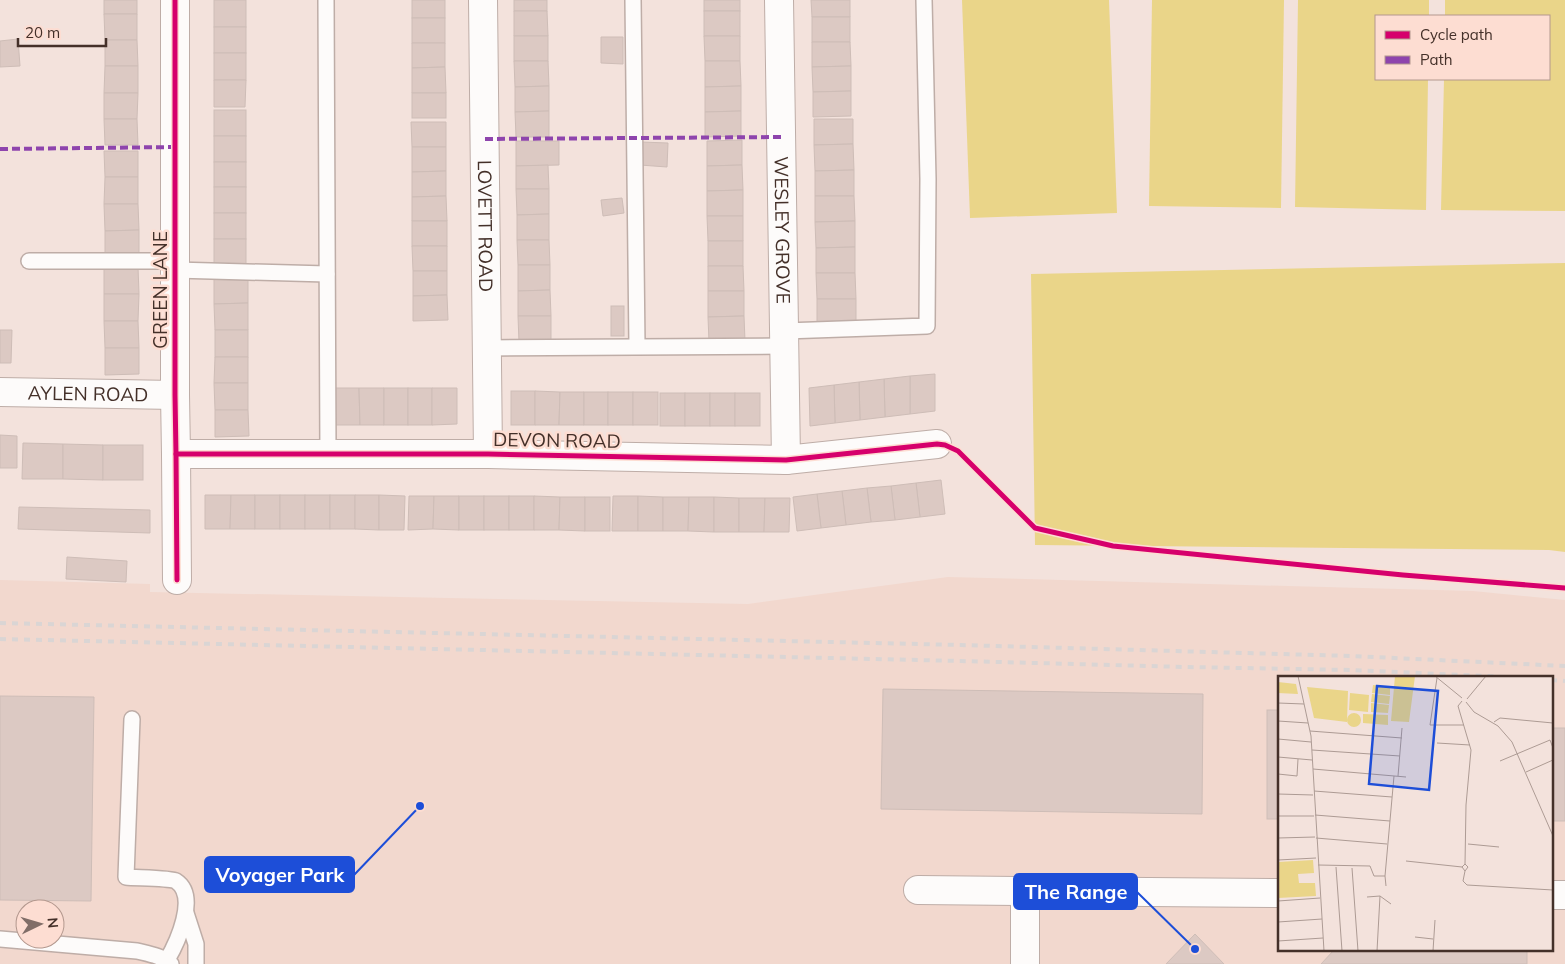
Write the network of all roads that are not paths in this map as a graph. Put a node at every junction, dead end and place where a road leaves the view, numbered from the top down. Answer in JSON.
{"nodes":[{"id":1,"x":175,"y":0,"type":"edge"},
{"id":2,"x":326,"y":0,"type":"edge"},
{"id":3,"x":483,"y":0,"type":"edge"},
{"id":4,"x":633,"y":0,"type":"edge"},
{"id":5,"x":779,"y":0,"type":"edge"},
{"id":6,"x":924,"y":0,"type":"edge"},
{"id":7,"x":29,"y":261,"type":"dead end"},
{"id":8,"x":175,"y":266,"type":"junction"},
{"id":9,"x":327,"y":274,"type":"junction"},
{"id":10,"x":785,"y":339,"type":"junction"},
{"id":11,"x":637,"y":346,"type":"junction"},
{"id":12,"x":487,"y":348,"type":"junction"},
{"id":13,"x":0,"y":392,"type":"edge"},
{"id":14,"x":175,"y":395,"type":"junction"},
{"id":15,"x":937,"y":444,"type":"dead end"},
{"id":16,"x":176,"y":454,"type":"junction"},
{"id":17,"x":328,"y":454,"type":"junction"},
{"id":18,"x":488,"y":454,"type":"junction"},
{"id":19,"x":786,"y":460,"type":"junction"},
{"id":20,"x":177,"y":580,"type":"dead end"},
{"id":21,"x":132,"y":719,"type":"dead end"},
{"id":22,"x":918,"y":890,"type":"dead end"},
{"id":23,"x":1025,"y":891,"type":"junction"},
{"id":24,"x":1278,"y":893,"type":"edge"},
{"id":25,"x":1552,"y":895,"type":"edge"},
{"id":26,"x":1565,"y":896,"type":"edge"},
{"id":27,"x":186,"y":913,"type":"junction"},
{"id":28,"x":0,"y":938,"type":"edge"},
{"id":29,"x":169,"y":962,"type":"edge"},
{"id":30,"x":196,"y":964,"type":"edge"},
{"id":31,"x":1025,"y":964,"type":"edge"}],
"edges":[{"from":1,"to":8,"type":"street","name":"GREEN LANE"},
{"from":2,"to":9,"type":"lane"},
{"from":3,"to":12,"type":"street","name":"LOVETT ROAD"},
{"from":4,"to":11,"type":"lane"},
{"from":5,"to":10,"type":"street","name":"WESLEY GROVE"},
{"from":6,"to":10,"type":"lane"},
{"from":7,"to":8,"type":"lane"},
{"from":8,"to":9,"type":"lane"},
{"from":8,"to":14,"type":"street","name":"GREEN LANE"},
{"from":9,"to":17,"type":"lane"},
{"from":10,"to":11,"type":"lane"},
{"from":10,"to":19,"type":"street","name":"WESLEY GROVE"},
{"from":11,"to":12,"type":"lane"},
{"from":12,"to":18,"type":"street","name":"LOVETT ROAD"},
{"from":13,"to":14,"type":"street","name":"AYLEN ROAD"},
{"from":14,"to":16,"type":"street","name":"GREEN LANE"},
{"from":15,"to":19,"type":"street","name":"DEVON ROAD"},
{"from":16,"to":17,"type":"street","name":"DEVON ROAD"},
{"from":16,"to":20,"type":"street","name":"GREEN LANE"},
{"from":17,"to":18,"type":"street","name":"DEVON ROAD"},
{"from":18,"to":19,"type":"street","name":"DEVON ROAD"},
{"from":21,"to":27,"type":"lane"},
{"from":22,"to":23,"type":"street"},
{"from":23,"to":24,"type":"street"},
{"from":23,"to":31,"type":"street"},
{"from":25,"to":26,"type":"street"},
{"from":27,"to":29,"type":"lane"},
{"from":27,"to":30,"type":"lane"},
{"from":28,"to":29,"type":"lane"}]}
